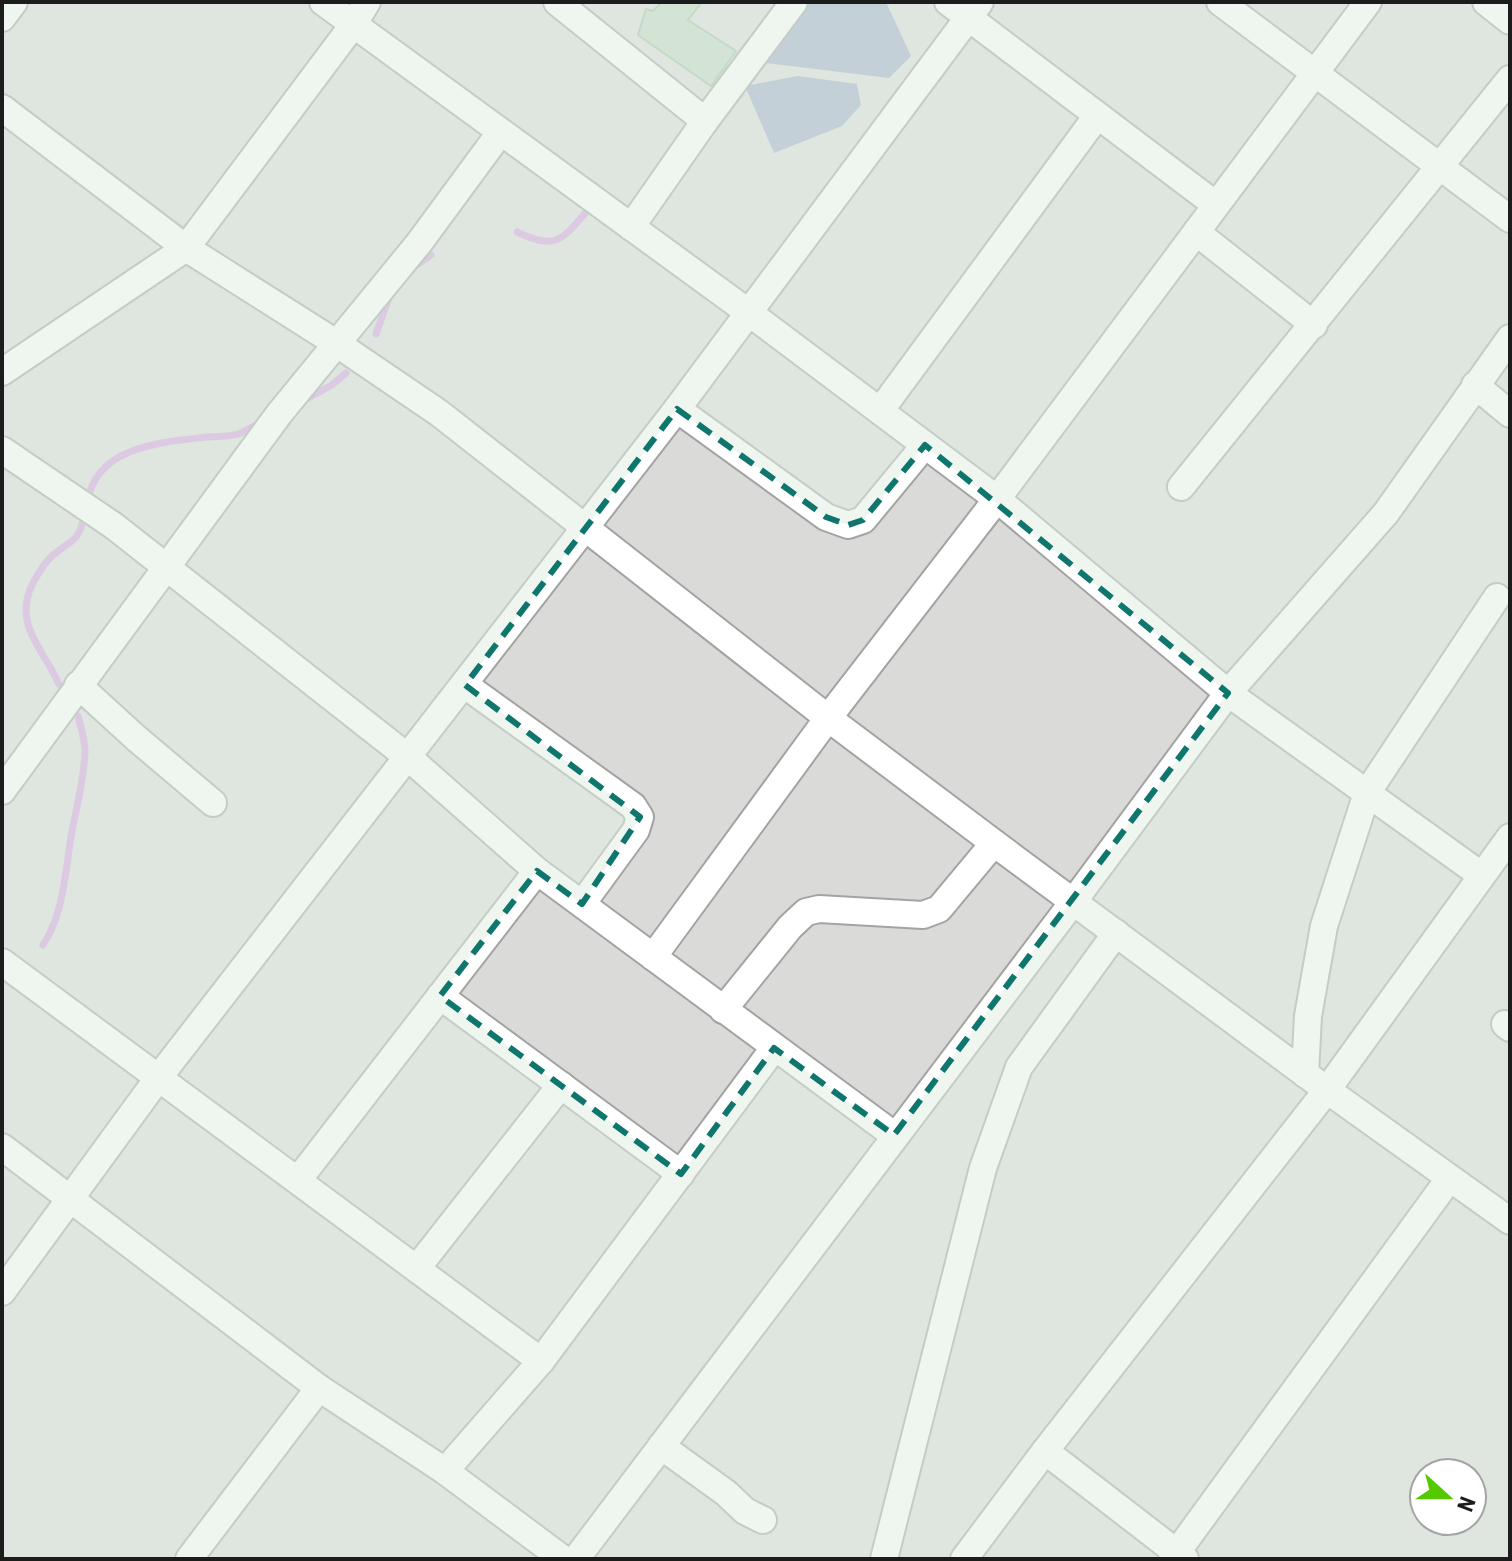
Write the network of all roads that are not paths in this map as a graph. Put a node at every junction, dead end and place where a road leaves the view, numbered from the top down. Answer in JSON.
{"nodes":[{"id":1,"x":14,"y":2,"type":"edge"},
{"id":2,"x":323,"y":2,"type":"edge"},
{"id":3,"x":367,"y":2,"type":"edge"},
{"id":4,"x":557,"y":2,"type":"edge"},
{"id":5,"x":794,"y":2,"type":"edge"},
{"id":6,"x":1220,"y":2,"type":"edge"},
{"id":7,"x":1368,"y":2,"type":"edge"},
{"id":8,"x":1486,"y":2,"type":"edge"},
{"id":9,"x":965,"y":7,"type":"edge"},
{"id":10,"x":2,"y":18,"type":"edge"},
{"id":11,"x":1510,"y":21,"type":"edge"},
{"id":12,"x":353,"y":25,"type":"junction"},
{"id":13,"x":1315,"y":72,"type":"junction"},
{"id":14,"x":1510,"y":79,"type":"edge"},
{"id":15,"x":2,"y":108,"type":"edge"},
{"id":16,"x":1097,"y":116,"type":"junction"},
{"id":17,"x":705,"y":121,"type":"junction"},
{"id":18,"x":500,"y":133,"type":"junction"},
{"id":19,"x":1440,"y":167,"type":"junction"},
{"id":20,"x":1216,"y":205,"type":"junction"},
{"id":21,"x":1510,"y":219,"type":"edge"},
{"id":22,"x":631,"y":227,"type":"junction"},
{"id":23,"x":1196,"y":232,"type":"junction"},
{"id":24,"x":186,"y":248,"type":"junction"},
{"id":25,"x":748,"y":312,"type":"junction"},
{"id":26,"x":1314,"y":325,"type":"junction"},
{"id":27,"x":1510,"y":338,"type":"edge"},
{"id":28,"x":336,"y":343,"type":"junction"},
{"id":29,"x":2,"y":372,"type":"edge"},
{"id":30,"x":1475,"y":385,"type":"junction"},
{"id":31,"x":677,"y":409,"type":"junction"},
{"id":32,"x":880,"y":411,"type":"junction"},
{"id":33,"x":1510,"y":414,"type":"edge"},
{"id":34,"x":925,"y":445,"type":"junction"},
{"id":35,"x":2,"y":450,"type":"edge"},
{"id":36,"x":1181,"y":487,"type":"dead end"},
{"id":37,"x":997,"y":499,"type":"junction"},
{"id":38,"x":585,"y":529,"type":"junction"},
{"id":39,"x":165,"y":568,"type":"junction"},
{"id":40,"x":1497,"y":597,"type":"dead end"},
{"id":41,"x":465,"y":685,"type":"junction"},
{"id":42,"x":76,"y":689,"type":"junction"},
{"id":43,"x":1228,"y":693,"type":"junction"},
{"id":44,"x":828,"y":718,"type":"junction"},
{"id":45,"x":409,"y":758,"type":"junction"},
{"id":46,"x":2,"y":791,"type":"edge"},
{"id":47,"x":1367,"y":793,"type":"junction"},
{"id":48,"x":213,"y":803,"type":"dead end"},
{"id":49,"x":1510,"y":837,"type":"edge"},
{"id":50,"x":994,"y":843,"type":"junction"},
{"id":51,"x":537,"y":871,"type":"junction"},
{"id":52,"x":1481,"y":875,"type":"junction"},
{"id":53,"x":1073,"y":902,"type":"junction"},
{"id":54,"x":582,"y":904,"type":"junction"},
{"id":55,"x":1116,"y":933,"type":"junction"},
{"id":56,"x":653,"y":957,"type":"junction"},
{"id":57,"x":2,"y":962,"type":"edge"},
{"id":58,"x":440,"y":996,"type":"junction"},
{"id":59,"x":723,"y":1010,"type":"junction"},
{"id":60,"x":774,"y":1048,"type":"junction"},
{"id":61,"x":1305,"y":1074,"type":"junction"},
{"id":62,"x":159,"y":1077,"type":"junction"},
{"id":63,"x":561,"y":1085,"type":"junction"},
{"id":64,"x":1327,"y":1090,"type":"junction"},
{"id":65,"x":894,"y":1135,"type":"junction"},
{"id":66,"x":2,"y":1147,"type":"edge"},
{"id":67,"x":681,"y":1174,"type":"junction"},
{"id":68,"x":1449,"y":1179,"type":"junction"},
{"id":69,"x":298,"y":1180,"type":"junction"},
{"id":70,"x":70,"y":1201,"type":"junction"},
{"id":71,"x":1510,"y":1221,"type":"edge"},
{"id":72,"x":417,"y":1268,"type":"junction"},
{"id":73,"x":2,"y":1292,"type":"edge"},
{"id":74,"x":541,"y":1361,"type":"junction"},
{"id":75,"x":319,"y":1388,"type":"junction"},
{"id":76,"x":661,"y":1446,"type":"junction"},
{"id":77,"x":1045,"y":1451,"type":"junction"},
{"id":78,"x":445,"y":1471,"type":"junction"},
{"id":79,"x":763,"y":1520,"type":"dead end"},
{"id":80,"x":1178,"y":1557,"type":"edge"},
{"id":81,"x":189,"y":1559,"type":"edge"},
{"id":82,"x":563,"y":1559,"type":"edge"},
{"id":83,"x":576,"y":1559,"type":"edge"},
{"id":84,"x":884,"y":1559,"type":"edge"},
{"id":85,"x":964,"y":1559,"type":"edge"}],
"edges":[{"from":1,"to":10,"type":"street"},
{"from":2,"to":12,"type":"street"},
{"from":3,"to":12,"type":"street"},
{"from":4,"to":17,"type":"street"},
{"from":5,"to":17,"type":"street"},
{"from":6,"to":13,"type":"street"},
{"from":7,"to":13,"type":"street"},
{"from":8,"to":11,"type":"street"},
{"from":9,"to":16,"type":"street"},
{"from":9,"to":25,"type":"street"},
{"from":12,"to":18,"type":"street"},
{"from":12,"to":24,"type":"street"},
{"from":13,"to":19,"type":"street"},
{"from":13,"to":20,"type":"street"},
{"from":14,"to":19,"type":"street"},
{"from":15,"to":24,"type":"street"},
{"from":16,"to":20,"type":"street"},
{"from":16,"to":32,"type":"street"},
{"from":17,"to":22,"type":"street"},
{"from":18,"to":22,"type":"street"},
{"from":18,"to":28,"type":"street"},
{"from":19,"to":21,"type":"street"},
{"from":19,"to":26,"type":"street"},
{"from":20,"to":23,"type":"street"},
{"from":22,"to":25,"type":"street"},
{"from":23,"to":26,"type":"street"},
{"from":23,"to":37,"type":"street"},
{"from":24,"to":28,"type":"street"},
{"from":24,"to":29,"type":"street"},
{"from":25,"to":31,"type":"street"},
{"from":25,"to":32,"type":"street"},
{"from":26,"to":36,"type":"street"},
{"from":27,"to":30,"type":"street"},
{"from":28,"to":38,"type":"street"},
{"from":28,"to":39,"type":"street"},
{"from":30,"to":33,"type":"street"},
{"from":30,"to":43,"type":"street"},
{"from":31,"to":34,"type":"street"},
{"from":31,"to":38,"type":"street"},
{"from":32,"to":34,"type":"street"},
{"from":34,"to":37,"type":"street"},
{"from":35,"to":39,"type":"street"},
{"from":37,"to":43,"type":"street"},
{"from":37,"to":44,"type":"street"},
{"from":38,"to":41,"type":"street"},
{"from":38,"to":44,"type":"street"},
{"from":39,"to":42,"type":"street"},
{"from":39,"to":45,"type":"street"},
{"from":40,"to":47,"type":"street"},
{"from":41,"to":45,"type":"street"},
{"from":41,"to":54,"type":"street"},
{"from":42,"to":46,"type":"street"},
{"from":42,"to":48,"type":"street"},
{"from":43,"to":47,"type":"street"},
{"from":43,"to":53,"type":"street"},
{"from":44,"to":50,"type":"street"},
{"from":44,"to":56,"type":"street"},
{"from":45,"to":51,"type":"street"},
{"from":45,"to":62,"type":"street"},
{"from":47,"to":52,"type":"street"},
{"from":47,"to":61,"type":"street"},
{"from":49,"to":52,"type":"street"},
{"from":50,"to":53,"type":"street"},
{"from":50,"to":59,"type":"street"},
{"from":51,"to":54,"type":"street"},
{"from":51,"to":58,"type":"street"},
{"from":52,"to":64,"type":"street"},
{"from":53,"to":55,"type":"street"},
{"from":53,"to":65,"type":"street"},
{"from":54,"to":56,"type":"street"},
{"from":55,"to":61,"type":"street"},
{"from":55,"to":84,"type":"street"},
{"from":56,"to":59,"type":"street"},
{"from":57,"to":62,"type":"street"},
{"from":58,"to":63,"type":"street"},
{"from":58,"to":69,"type":"street"},
{"from":59,"to":60,"type":"street"},
{"from":60,"to":65,"type":"street"},
{"from":60,"to":67,"type":"street"},
{"from":61,"to":64,"type":"street"},
{"from":62,"to":69,"type":"street"},
{"from":62,"to":70,"type":"street"},
{"from":63,"to":67,"type":"street"},
{"from":63,"to":72,"type":"street"},
{"from":64,"to":68,"type":"street"},
{"from":64,"to":77,"type":"street"},
{"from":65,"to":76,"type":"street"},
{"from":66,"to":70,"type":"street"},
{"from":67,"to":74,"type":"street"},
{"from":68,"to":71,"type":"street"},
{"from":68,"to":80,"type":"street"},
{"from":69,"to":72,"type":"street"},
{"from":70,"to":73,"type":"street"},
{"from":70,"to":75,"type":"street"},
{"from":72,"to":74,"type":"street"},
{"from":74,"to":78,"type":"street"},
{"from":75,"to":78,"type":"street"},
{"from":75,"to":81,"type":"street"},
{"from":76,"to":79,"type":"street"},
{"from":76,"to":83,"type":"street"},
{"from":77,"to":80,"type":"street"},
{"from":77,"to":85,"type":"street"},
{"from":78,"to":82,"type":"street"}]}
